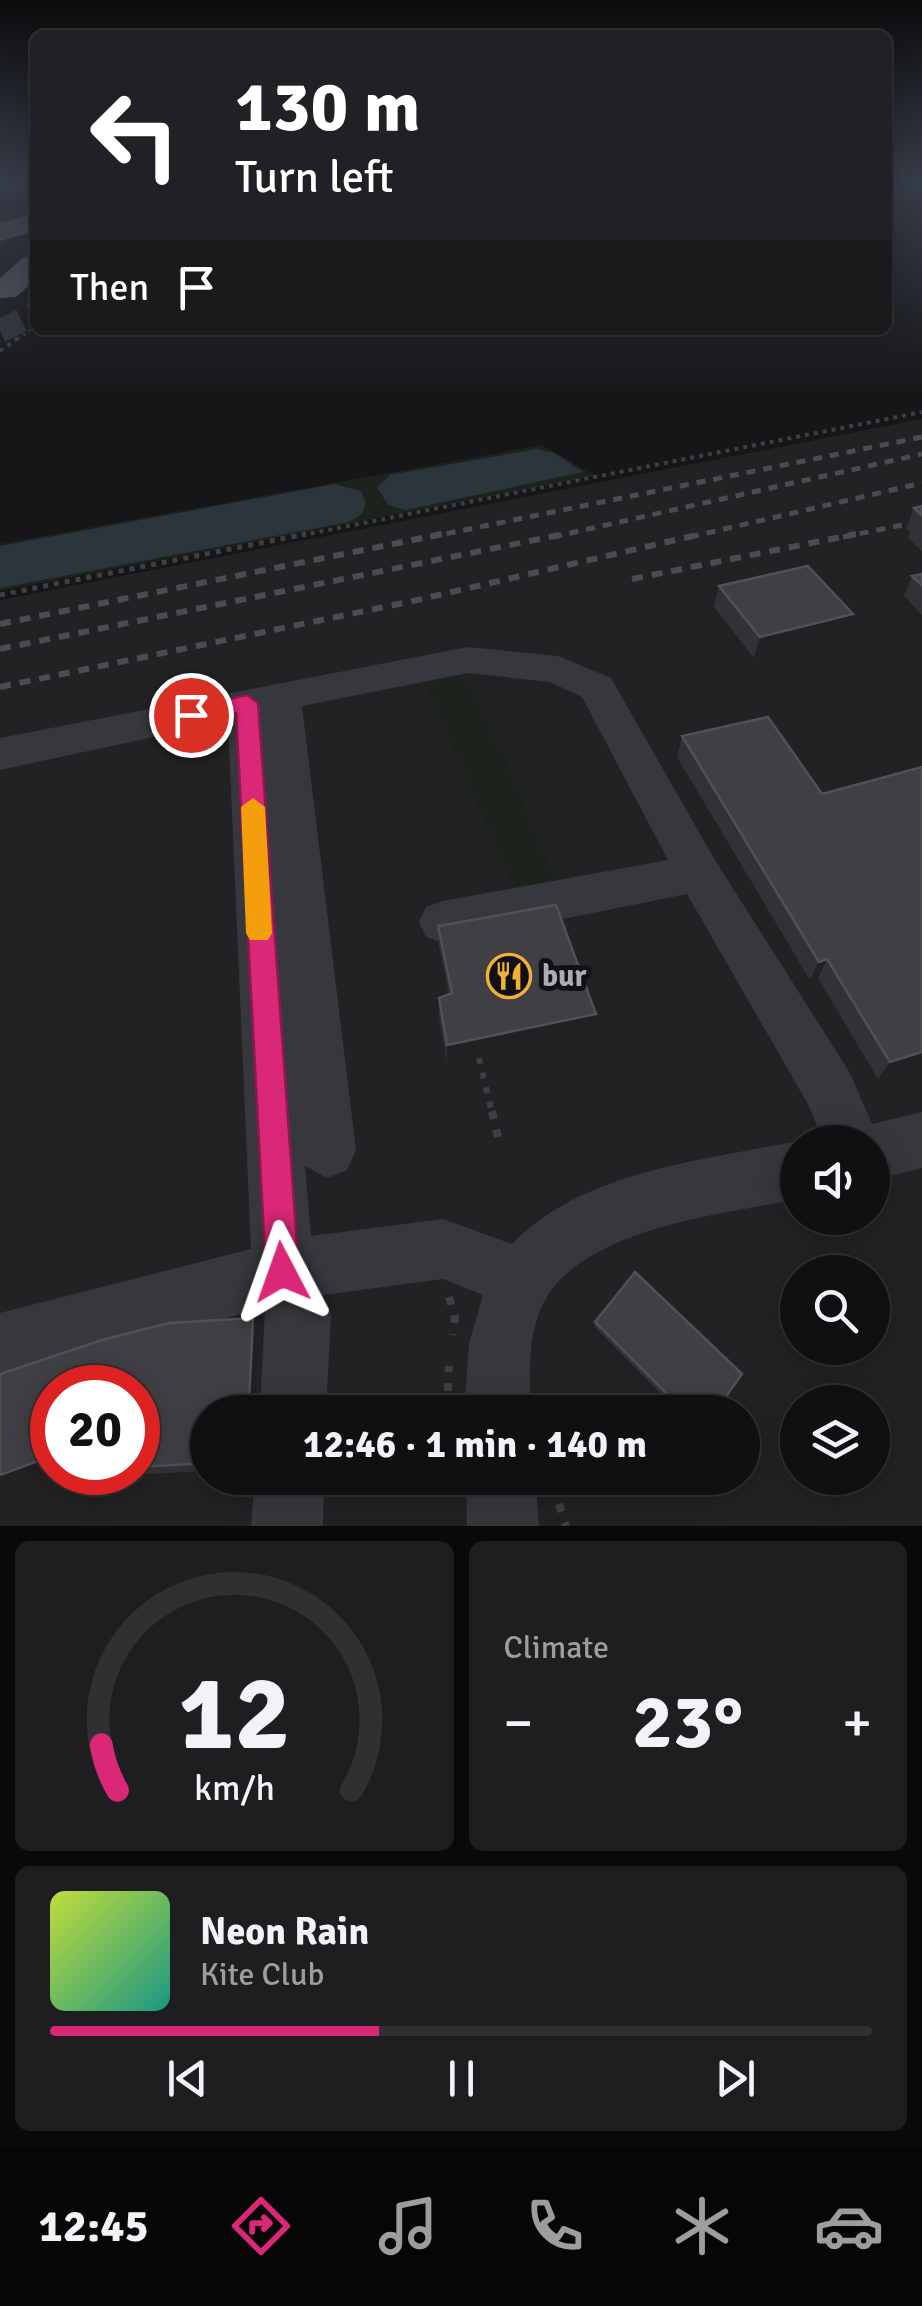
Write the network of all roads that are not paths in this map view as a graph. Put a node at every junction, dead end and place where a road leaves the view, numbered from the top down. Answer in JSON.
{"nodes":[{"id":1,"x":30,"y":258,"type":"edge"},
{"id":2,"x":30,"y":272,"type":"edge"},
{"id":3,"x":11,"y":302,"type":"edge"},
{"id":4,"x":264,"y":700,"type":"junction"},
{"id":5,"x":0,"y":754,"type":"edge"},
{"id":6,"x":699,"y":873,"type":"junction"},
{"id":7,"x":444,"y":922,"type":"edge"},
{"id":8,"x":295,"y":1070,"type":"junction"},
{"id":9,"x":844,"y":1125,"type":"edge"},
{"id":10,"x":922,"y":1140,"type":"edge"},
{"id":11,"x":890,"y":1148,"type":"edge"},
{"id":12,"x":328,"y":1150,"type":"dead end"},
{"id":13,"x":780,"y":1174,"type":"edge"},
{"id":14,"x":282,"y":1272,"type":"junction"},
{"id":15,"x":522,"y":1279,"type":"junction"},
{"id":16,"x":0,"y":1345,"type":"edge"},
{"id":17,"x":295,"y":1395,"type":"edge"},
{"id":18,"x":498,"y":1395,"type":"edge"},
{"id":19,"x":289,"y":1495,"type":"edge"},
{"id":20,"x":501,"y":1495,"type":"edge"},
{"id":21,"x":286,"y":1526,"type":"edge"},
{"id":22,"x":503,"y":1526,"type":"edge"}],
"edges":[{"from":1,"to":3,"type":"main road"},
{"from":2,"to":3,"type":"main road"},
{"from":4,"to":5,"type":"street"},
{"from":4,"to":6,"type":"street"},
{"from":4,"to":8,"type":"street"},
{"from":6,"to":7,"type":"street"},
{"from":6,"to":9,"type":"street"},
{"from":8,"to":12,"type":"street"},
{"from":8,"to":14,"type":"street"},
{"from":10,"to":11,"type":"street"},
{"from":13,"to":15,"type":"street"},
{"from":14,"to":15,"type":"street"},
{"from":14,"to":16,"type":"street"},
{"from":14,"to":17,"type":"street"},
{"from":15,"to":18,"type":"street"},
{"from":19,"to":21,"type":"street"},
{"from":20,"to":22,"type":"street"}]}
